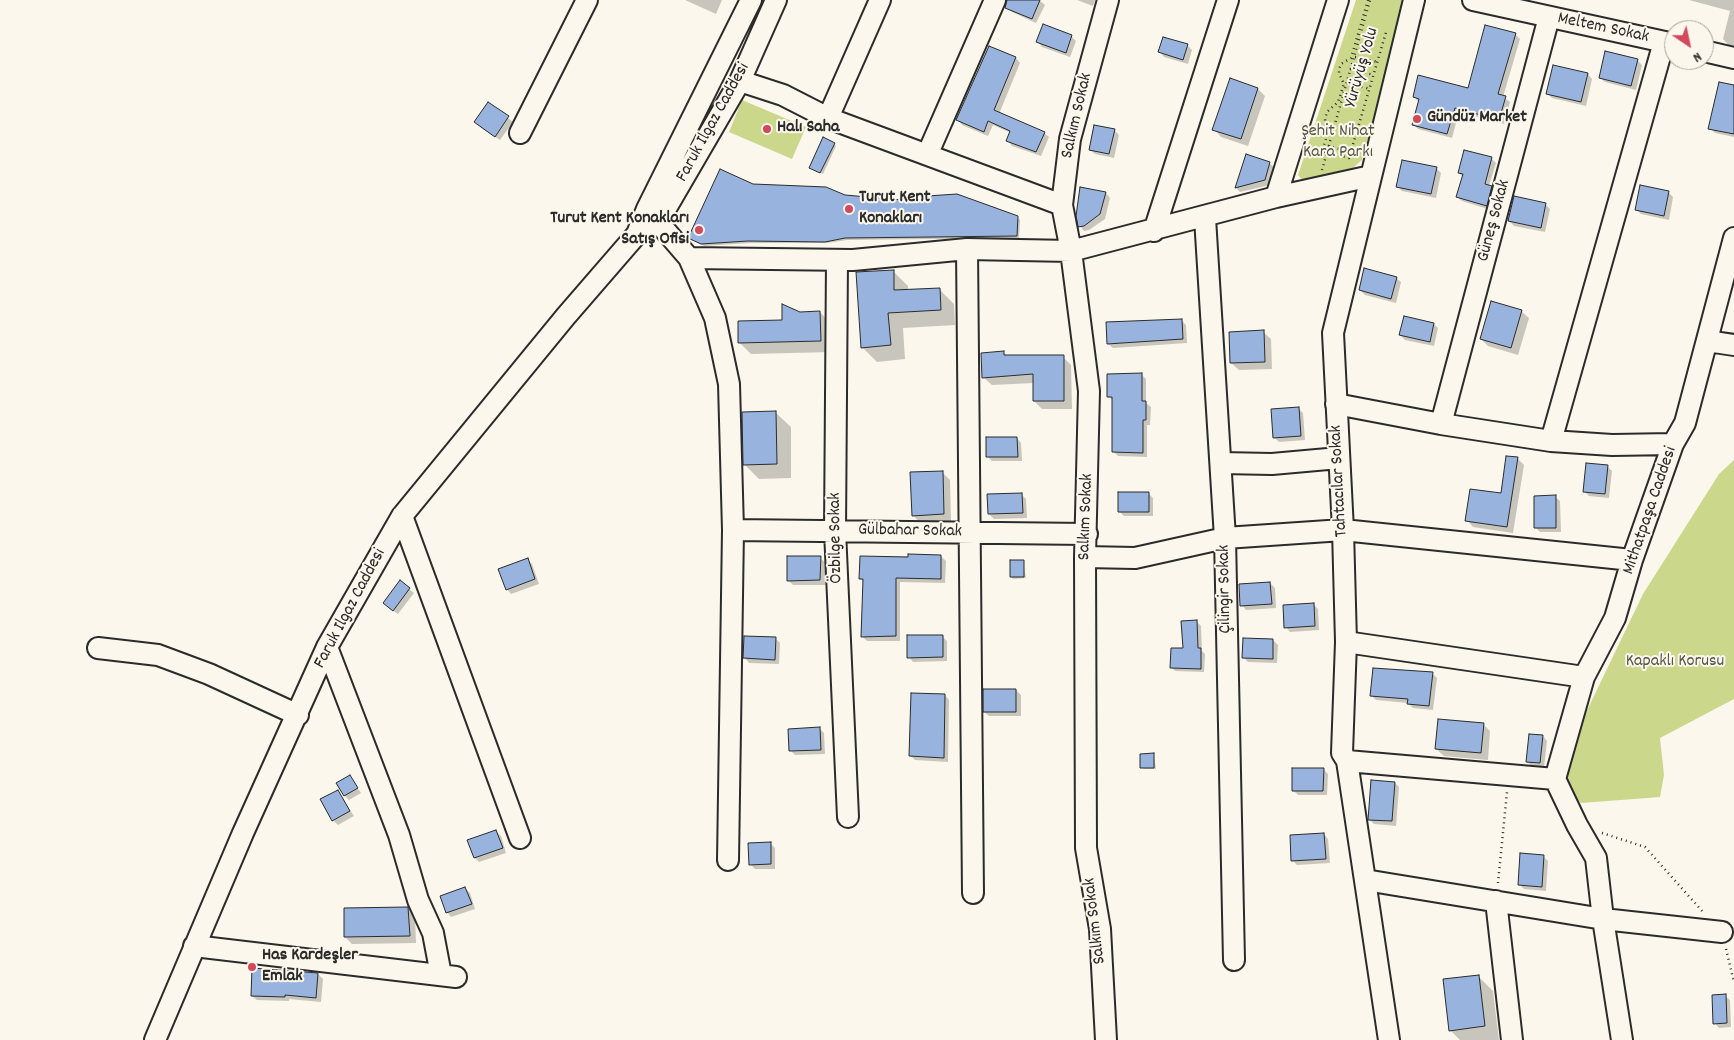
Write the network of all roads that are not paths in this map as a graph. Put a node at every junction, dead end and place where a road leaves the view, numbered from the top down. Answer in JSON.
{"nodes":[{"id":1,"x":587,"y":0,"type":"edge"},
{"id":2,"x":751,"y":0,"type":"edge"},
{"id":3,"x":776,"y":0,"type":"edge"},
{"id":4,"x":880,"y":0,"type":"edge"},
{"id":5,"x":995,"y":0,"type":"edge"},
{"id":6,"x":1108,"y":0,"type":"edge"},
{"id":7,"x":1228,"y":0,"type":"edge"},
{"id":8,"x":1338,"y":0,"type":"edge"},
{"id":9,"x":1414,"y":0,"type":"edge"},
{"id":10,"x":1473,"y":0,"type":"edge"},
{"id":11,"x":1550,"y":17,"type":"junction"},
{"id":12,"x":1664,"y":42,"type":"edge"},
{"id":13,"x":1714,"y":53,"type":"edge"},
{"id":14,"x":1734,"y":58,"type":"edge"},
{"id":15,"x":1664,"y":60,"type":"edge"},
{"id":16,"x":740,"y":81,"type":"junction"},
{"id":17,"x":828,"y":118,"type":"junction"},
{"id":18,"x":520,"y":133,"type":"dead end"},
{"id":19,"x":928,"y":153,"type":"junction"},
{"id":20,"x":1371,"y":176,"type":"junction"},
{"id":21,"x":1276,"y":197,"type":"junction"},
{"id":22,"x":1062,"y":206,"type":"junction"},
{"id":23,"x":1205,"y":218,"type":"junction"},
{"id":24,"x":658,"y":222,"type":"junction"},
{"id":25,"x":1154,"y":231,"type":"junction"},
{"id":26,"x":637,"y":234,"type":"junction"},
{"id":27,"x":1734,"y":238,"type":"edge"},
{"id":28,"x":967,"y":249,"type":"junction"},
{"id":29,"x":1071,"y":251,"type":"junction"},
{"id":30,"x":688,"y":258,"type":"junction"},
{"id":31,"x":837,"y":260,"type":"junction"},
{"id":32,"x":1707,"y":341,"type":"junction"},
{"id":33,"x":1734,"y":345,"type":"edge"},
{"id":34,"x":1336,"y":404,"type":"junction"},
{"id":35,"x":1441,"y":424,"type":"junction"},
{"id":36,"x":1551,"y":441,"type":"junction"},
{"id":37,"x":1673,"y":444,"type":"junction"},
{"id":38,"x":1339,"y":458,"type":"junction"},
{"id":39,"x":1221,"y":463,"type":"junction"},
{"id":40,"x":402,"y":516,"type":"junction"},
{"id":41,"x":733,"y":530,"type":"junction"},
{"id":42,"x":1343,"y":530,"type":"junction"},
{"id":43,"x":835,"y":531,"type":"junction"},
{"id":44,"x":970,"y":532,"type":"junction"},
{"id":45,"x":1087,"y":534,"type":"junction"},
{"id":46,"x":1225,"y":538,"type":"junction"},
{"id":47,"x":1085,"y":557,"type":"junction"},
{"id":48,"x":1632,"y":560,"type":"junction"},
{"id":49,"x":1346,"y":642,"type":"junction"},
{"id":50,"x":327,"y":647,"type":"junction"},
{"id":51,"x":98,"y":648,"type":"dead end"},
{"id":52,"x":1584,"y":677,"type":"junction"},
{"id":53,"x":298,"y":715,"type":"junction"},
{"id":54,"x":1347,"y":761,"type":"junction"},
{"id":55,"x":1555,"y":779,"type":"junction"},
{"id":56,"x":848,"y":816,"type":"dead end"},
{"id":57,"x":520,"y":838,"type":"dead end"},
{"id":58,"x":728,"y":860,"type":"dead end"},
{"id":59,"x":1365,"y":880,"type":"junction"},
{"id":60,"x":973,"y":893,"type":"dead end"},
{"id":61,"x":1496,"y":901,"type":"junction"},
{"id":62,"x":1603,"y":919,"type":"junction"},
{"id":63,"x":1722,"y":932,"type":"road end"},
{"id":64,"x":194,"y":946,"type":"junction"},
{"id":65,"x":1234,"y":960,"type":"dead end"},
{"id":66,"x":155,"y":1040,"type":"edge"},
{"id":67,"x":1106,"y":1040,"type":"edge"},
{"id":68,"x":1389,"y":1040,"type":"edge"},
{"id":69,"x":1512,"y":1040,"type":"edge"},
{"id":70,"x":1622,"y":1040,"type":"edge"}],
"edges":[{"from":1,"to":18,"type":"street"},
{"from":2,"to":26,"type":"street","name":"Faruk Ilgaz Caddesi"},
{"from":3,"to":16,"type":"street","name":"Faruk Ilgaz Caddesi"},
{"from":4,"to":17,"type":"street"},
{"from":5,"to":19,"type":"street"},
{"from":6,"to":22,"type":"street","name":"Salkım Sokak"},
{"from":7,"to":25,"type":"street"},
{"from":8,"to":21,"type":"street"},
{"from":9,"to":20,"type":"street","name":"Tahtacılar Sokak"},
{"from":10,"to":11,"type":"street","name":"Meltem Sokak"},
{"from":11,"to":12,"type":"street","name":"Meltem Sokak"},
{"from":11,"to":35,"type":"street","name":"Güneş Sokak"},
{"from":13,"to":14,"type":"street"},
{"from":15,"to":36,"type":"street"},
{"from":16,"to":17,"type":"street"},
{"from":16,"to":24,"type":"street","name":"Faruk Ilgaz Caddesi"},
{"from":17,"to":19,"type":"street"},
{"from":19,"to":22,"type":"street"},
{"from":20,"to":21,"type":"street"},
{"from":20,"to":34,"type":"street","name":"Tahtacılar Sokak"},
{"from":21,"to":23,"type":"street"},
{"from":22,"to":29,"type":"street","name":"Salkım Sokak"},
{"from":23,"to":25,"type":"street"},
{"from":23,"to":39,"type":"street","name":"Çilingir Sokak"},
{"from":24,"to":26,"type":"street","name":"Faruk Ilgaz Caddesi"},
{"from":24,"to":30,"type":"street"},
{"from":25,"to":29,"type":"street"},
{"from":26,"to":40,"type":"street","name":"Faruk Ilgaz Caddesi"},
{"from":27,"to":32,"type":"street","name":"Mithatpaşa Caddesi"},
{"from":28,"to":29,"type":"street"},
{"from":28,"to":31,"type":"street"},
{"from":28,"to":44,"type":"street"},
{"from":29,"to":45,"type":"street","name":"Salkım Sokak"},
{"from":30,"to":31,"type":"street"},
{"from":30,"to":41,"type":"street"},
{"from":31,"to":43,"type":"street","name":"Özbilge Sokak"},
{"from":32,"to":33,"type":"street"},
{"from":32,"to":37,"type":"street","name":"Mithatpaşa Caddesi"},
{"from":34,"to":35,"type":"street"},
{"from":34,"to":38,"type":"street","name":"Tahtacılar Sokak"},
{"from":35,"to":36,"type":"street"},
{"from":36,"to":37,"type":"street"},
{"from":37,"to":48,"type":"street","name":"Mithatpaşa Caddesi"},
{"from":38,"to":39,"type":"street"},
{"from":38,"to":42,"type":"street","name":"Tahtacılar Sokak"},
{"from":39,"to":46,"type":"street","name":"Çilingir Sokak"},
{"from":40,"to":50,"type":"street","name":"Faruk Ilgaz Caddesi"},
{"from":40,"to":57,"type":"street"},
{"from":41,"to":43,"type":"street","name":"Gülbahar Sokak"},
{"from":41,"to":58,"type":"street"},
{"from":42,"to":46,"type":"street"},
{"from":42,"to":48,"type":"street"},
{"from":42,"to":49,"type":"street","name":"Tahtacılar Sokak"},
{"from":43,"to":44,"type":"street","name":"Gülbahar Sokak"},
{"from":43,"to":56,"type":"street","name":"Özbilge Sokak"},
{"from":44,"to":45,"type":"street","name":"Gülbahar Sokak"},
{"from":44,"to":60,"type":"street"},
{"from":45,"to":47,"type":"street","name":"Salkım Sokak"},
{"from":46,"to":47,"type":"street"},
{"from":46,"to":65,"type":"street","name":"Çilingir Sokak"},
{"from":47,"to":67,"type":"street","name":"Salkım Sokak"},
{"from":48,"to":52,"type":"street","name":"Mithatpaşa Caddesi"},
{"from":49,"to":52,"type":"street"},
{"from":49,"to":54,"type":"street","name":"Tahtacılar Sokak"},
{"from":50,"to":53,"type":"street","name":"Faruk Ilgaz Caddesi"},
{"from":50,"to":64,"type":"street"},
{"from":51,"to":53,"type":"street"},
{"from":52,"to":55,"type":"street","name":"Mithatpaşa Caddesi"},
{"from":53,"to":64,"type":"street","name":"Faruk Ilgaz Caddesi"},
{"from":54,"to":55,"type":"street"},
{"from":54,"to":59,"type":"street","name":"Tahtacılar Sokak"},
{"from":55,"to":62,"type":"street"},
{"from":59,"to":61,"type":"street"},
{"from":59,"to":68,"type":"street","name":"Tahtacılar Sokak"},
{"from":61,"to":62,"type":"street"},
{"from":61,"to":69,"type":"street"},
{"from":62,"to":63,"type":"street"},
{"from":62,"to":70,"type":"street"},
{"from":64,"to":66,"type":"street","name":"Faruk Ilgaz Caddesi"}]}
